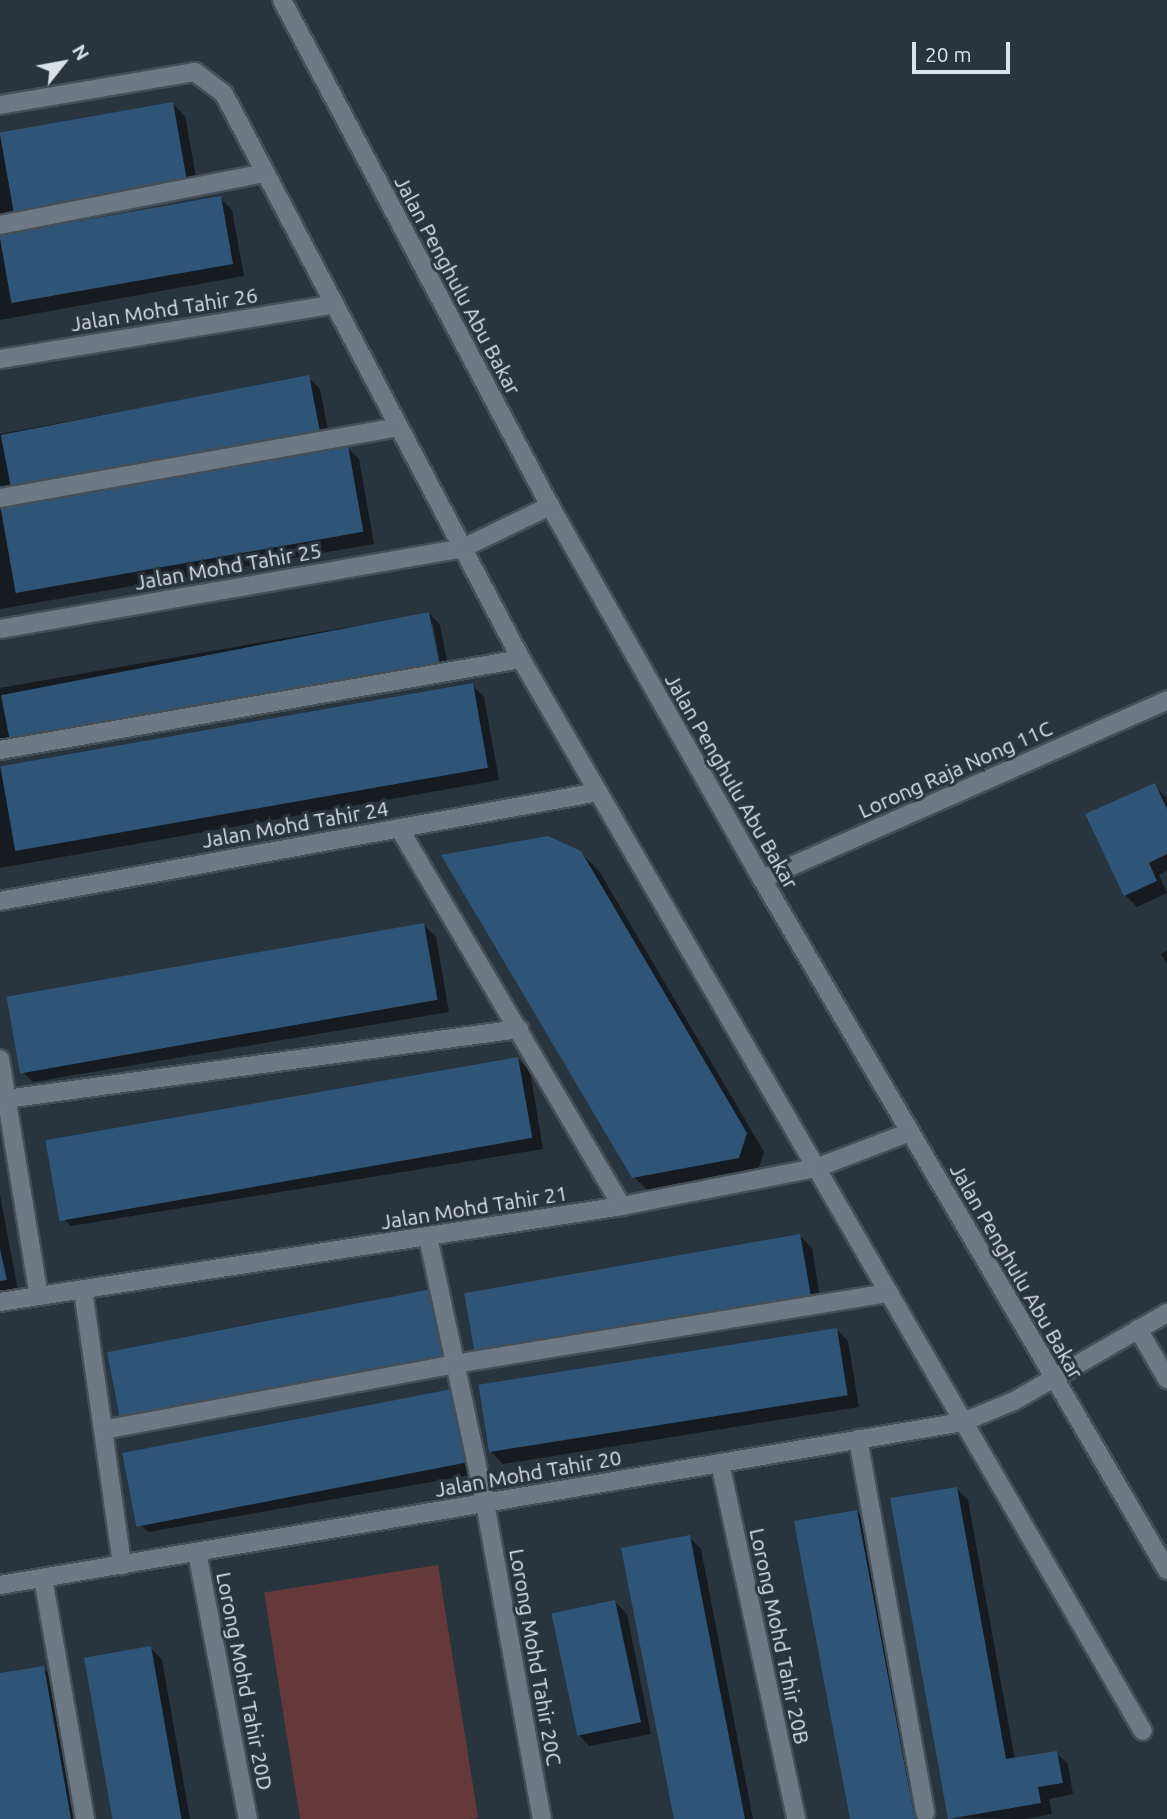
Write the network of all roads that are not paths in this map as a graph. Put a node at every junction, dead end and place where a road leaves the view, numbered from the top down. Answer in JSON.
{"nodes":[{"id":1,"x":282,"y":0,"type":"edge"},
{"id":2,"x":0,"y":105,"type":"edge"},
{"id":3,"x":265,"y":173,"type":"junction"},
{"id":4,"x":0,"y":225,"type":"edge"},
{"id":5,"x":335,"y":304,"type":"junction"},
{"id":6,"x":0,"y":359,"type":"edge"},
{"id":7,"x":399,"y":427,"type":"junction"},
{"id":8,"x":0,"y":498,"type":"edge"},
{"id":9,"x":550,"y":506,"type":"junction"},
{"id":10,"x":463,"y":548,"type":"junction"},
{"id":11,"x":0,"y":629,"type":"edge"},
{"id":12,"x":521,"y":659,"type":"junction"},
{"id":13,"x":1167,"y":700,"type":"edge"},
{"id":14,"x":0,"y":750,"type":"edge"},
{"id":15,"x":598,"y":792,"type":"junction"},
{"id":16,"x":399,"y":828,"type":"junction"},
{"id":17,"x":762,"y":879,"type":"junction"},
{"id":18,"x":0,"y":901,"type":"edge"},
{"id":19,"x":519,"y":1029,"type":"junction"},
{"id":20,"x":0,"y":1059,"type":"edge"},
{"id":21,"x":6,"y":1099,"type":"junction"},
{"id":22,"x":910,"y":1132,"type":"junction"},
{"id":23,"x":816,"y":1168,"type":"junction"},
{"id":24,"x":622,"y":1206,"type":"junction"},
{"id":25,"x":428,"y":1237,"type":"junction"},
{"id":26,"x":83,"y":1290,"type":"junction"},
{"id":27,"x":889,"y":1293,"type":"junction"},
{"id":28,"x":38,"y":1296,"type":"junction"},
{"id":29,"x":0,"y":1302,"type":"edge"},
{"id":30,"x":1167,"y":1312,"type":"edge"},
{"id":31,"x":1138,"y":1329,"type":"junction"},
{"id":32,"x":455,"y":1364,"type":"junction"},
{"id":33,"x":1054,"y":1378,"type":"junction"},
{"id":34,"x":1167,"y":1379,"type":"edge"},
{"id":35,"x":963,"y":1422,"type":"junction"},
{"id":36,"x":103,"y":1430,"type":"junction"},
{"id":37,"x":858,"y":1439,"type":"junction"},
{"id":38,"x":720,"y":1463,"type":"junction"},
{"id":39,"x":485,"y":1503,"type":"junction"},
{"id":40,"x":197,"y":1552,"type":"junction"},
{"id":41,"x":122,"y":1564,"type":"junction"},
{"id":42,"x":1167,"y":1570,"type":"edge"},
{"id":43,"x":43,"y":1578,"type":"junction"},
{"id":44,"x":0,"y":1586,"type":"edge"},
{"id":45,"x":1143,"y":1731,"type":"dead end"},
{"id":46,"x":925,"y":1813,"type":"dead end"},
{"id":47,"x":85,"y":1819,"type":"edge"},
{"id":48,"x":248,"y":1819,"type":"edge"},
{"id":49,"x":542,"y":1819,"type":"edge"},
{"id":50,"x":796,"y":1819,"type":"edge"}],
"edges":[{"from":1,"to":9,"type":"street","name":"Jalan Penghulu Abu Bakar"},
{"from":2,"to":3,"type":"street"},
{"from":3,"to":4,"type":"street"},
{"from":3,"to":5,"type":"street"},
{"from":5,"to":6,"type":"street","name":"Jalan Mohd Tahir 26"},
{"from":5,"to":7,"type":"street"},
{"from":7,"to":8,"type":"street"},
{"from":7,"to":10,"type":"street"},
{"from":9,"to":10,"type":"street","name":"Jalan Mohd Tahir 25"},
{"from":9,"to":17,"type":"street","name":"Jalan Penghulu Abu Bakar"},
{"from":10,"to":11,"type":"street","name":"Jalan Mohd Tahir 25"},
{"from":10,"to":12,"type":"street"},
{"from":12,"to":14,"type":"street"},
{"from":12,"to":15,"type":"street"},
{"from":13,"to":17,"type":"street","name":"Lorong Raja Nong 11C"},
{"from":15,"to":16,"type":"street","name":"Jalan Mohd Tahir 24"},
{"from":15,"to":23,"type":"street"},
{"from":16,"to":18,"type":"street","name":"Jalan Mohd Tahir 24"},
{"from":16,"to":19,"type":"street"},
{"from":17,"to":22,"type":"street","name":"Jalan Penghulu Abu Bakar"},
{"from":19,"to":21,"type":"street"},
{"from":19,"to":24,"type":"street"},
{"from":20,"to":21,"type":"street"},
{"from":21,"to":28,"type":"street"},
{"from":22,"to":23,"type":"street","name":"Jalan Mohd Tahir 21"},
{"from":22,"to":33,"type":"street","name":"Jalan Penghulu Abu Bakar"},
{"from":23,"to":24,"type":"street","name":"Jalan Mohd Tahir 21"},
{"from":23,"to":27,"type":"street"},
{"from":24,"to":25,"type":"street","name":"Jalan Mohd Tahir 21"},
{"from":25,"to":26,"type":"street","name":"Jalan Mohd Tahir 21"},
{"from":25,"to":32,"type":"street","name":"Lorong Mohd Tahir 20C"},
{"from":26,"to":28,"type":"street","name":"Jalan Mohd Tahir 21"},
{"from":26,"to":36,"type":"street"},
{"from":27,"to":32,"type":"street"},
{"from":27,"to":35,"type":"street"},
{"from":28,"to":29,"type":"street","name":"Jalan Mohd Tahir 21"},
{"from":30,"to":31,"type":"street","name":"Jalan Mohd Tahir 20"},
{"from":31,"to":33,"type":"street","name":"Jalan Mohd Tahir 20"},
{"from":31,"to":34,"type":"street"},
{"from":32,"to":36,"type":"street"},
{"from":32,"to":39,"type":"street","name":"Lorong Mohd Tahir 20C"},
{"from":33,"to":35,"type":"street","name":"Jalan Mohd Tahir 20"},
{"from":33,"to":42,"type":"street","name":"Jalan Penghulu Abu Bakar"},
{"from":35,"to":37,"type":"street","name":"Jalan Mohd Tahir 20"},
{"from":35,"to":45,"type":"street"},
{"from":36,"to":41,"type":"street"},
{"from":37,"to":38,"type":"street","name":"Jalan Mohd Tahir 20"},
{"from":37,"to":46,"type":"street"},
{"from":38,"to":39,"type":"street","name":"Jalan Mohd Tahir 20"},
{"from":38,"to":50,"type":"street","name":"Lorong Mohd Tahir 20B"},
{"from":39,"to":40,"type":"street","name":"Jalan Mohd Tahir 20"},
{"from":39,"to":49,"type":"street","name":"Lorong Mohd Tahir 20C"},
{"from":40,"to":41,"type":"street","name":"Jalan Mohd Tahir 20"},
{"from":40,"to":48,"type":"street","name":"Lorong Mohd Tahir 20D"},
{"from":41,"to":43,"type":"street","name":"Jalan Mohd Tahir 20"},
{"from":43,"to":44,"type":"street","name":"Jalan Mohd Tahir 20"},
{"from":43,"to":47,"type":"street"}]}
